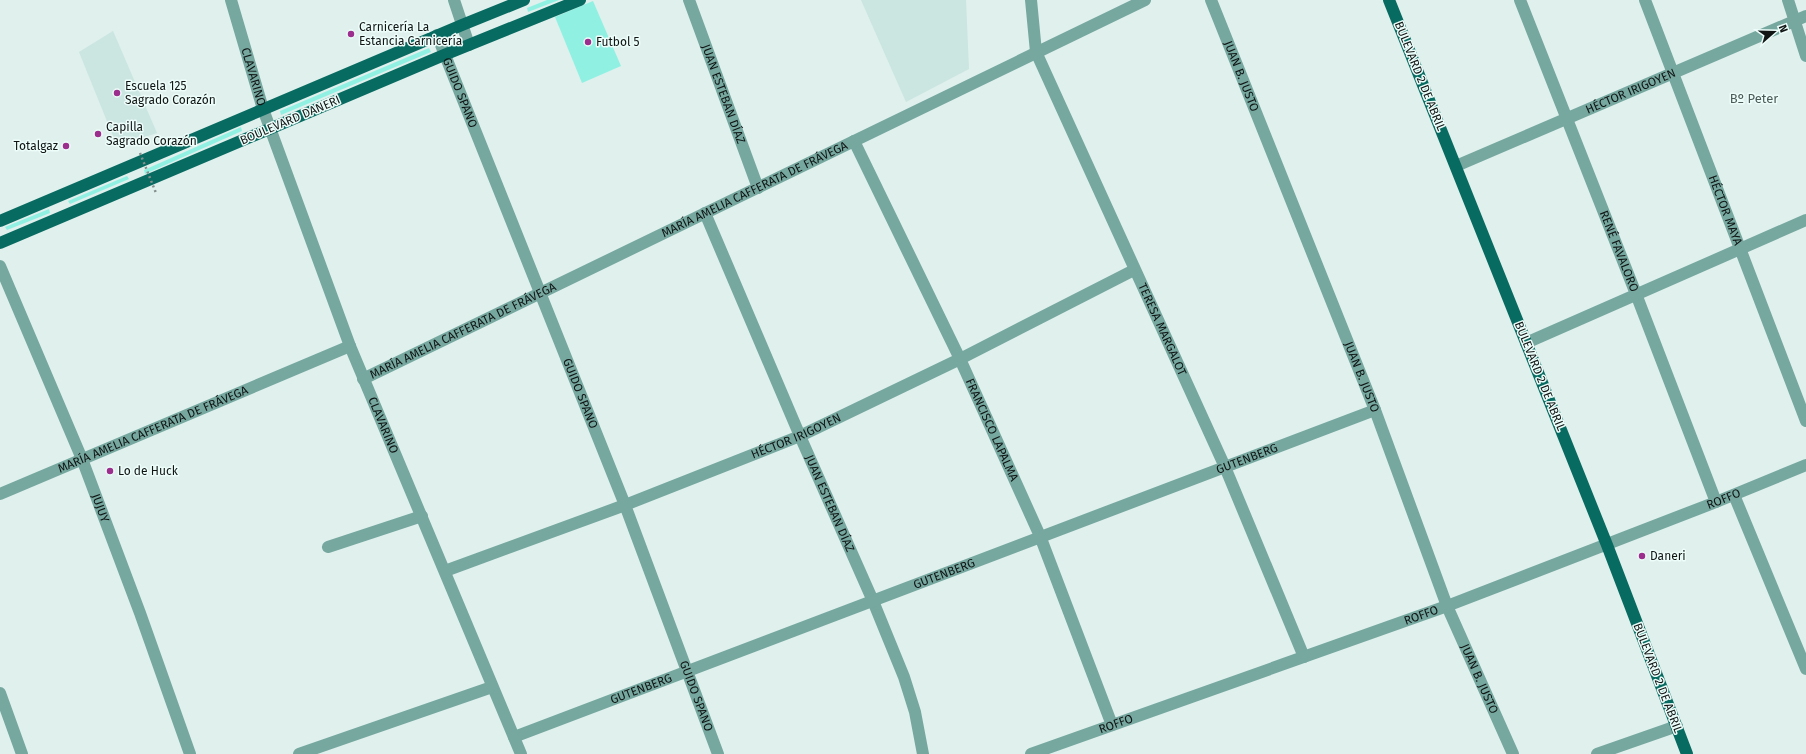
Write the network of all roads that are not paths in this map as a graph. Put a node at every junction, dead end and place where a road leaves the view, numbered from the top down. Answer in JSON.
{"nodes":[{"id":1,"x":231,"y":0,"type":"edge"},
{"id":2,"x":454,"y":0,"type":"edge"},
{"id":3,"x":580,"y":0,"type":"edge"},
{"id":4,"x":689,"y":0,"type":"edge"},
{"id":5,"x":1031,"y":0,"type":"edge"},
{"id":6,"x":1145,"y":0,"type":"edge"},
{"id":7,"x":1211,"y":0,"type":"edge"},
{"id":8,"x":1389,"y":0,"type":"edge"},
{"id":9,"x":1520,"y":0,"type":"edge"},
{"id":10,"x":1645,"y":0,"type":"edge"},
{"id":11,"x":1788,"y":0,"type":"edge"},
{"id":12,"x":520,"y":2,"type":"edge"},
{"id":13,"x":1800,"y":18,"type":"edge"},
{"id":14,"x":522,"y":24,"type":"junction"},
{"id":15,"x":462,"y":25,"type":"junction"},
{"id":16,"x":437,"y":36,"type":"junction"},
{"id":17,"x":469,"y":45,"type":"junction"},
{"id":18,"x":1036,"y":52,"type":"junction"},
{"id":19,"x":444,"y":55,"type":"junction"},
{"id":20,"x":1806,"y":56,"type":"edge"},
{"id":21,"x":1674,"y":72,"type":"junction"},
{"id":22,"x":263,"y":109,"type":"junction"},
{"id":23,"x":1567,"y":118,"type":"junction"},
{"id":24,"x":270,"y":128,"type":"junction"},
{"id":25,"x":854,"y":141,"type":"junction"},
{"id":26,"x":133,"y":166,"type":"junction"},
{"id":27,"x":1456,"y":166,"type":"junction"},
{"id":28,"x":141,"y":183,"type":"junction"},
{"id":29,"x":758,"y":188,"type":"junction"},
{"id":30,"x":57,"y":197,"type":"junction"},
{"id":31,"x":705,"y":213,"type":"junction"},
{"id":32,"x":65,"y":216,"type":"junction"},
{"id":33,"x":1806,"y":220,"type":"edge"},
{"id":34,"x":0,"y":221,"type":"edge"},
{"id":35,"x":0,"y":243,"type":"edge"},
{"id":36,"x":1741,"y":248,"type":"junction"},
{"id":37,"x":0,"y":266,"type":"edge"},
{"id":38,"x":1134,"y":270,"type":"junction"},
{"id":39,"x":540,"y":294,"type":"junction"},
{"id":40,"x":1636,"y":294,"type":"junction"},
{"id":41,"x":1526,"y":343,"type":"junction"},
{"id":42,"x":350,"y":346,"type":"junction"},
{"id":43,"x":960,"y":359,"type":"junction"},
{"id":44,"x":363,"y":379,"type":"junction"},
{"id":45,"x":1375,"y":410,"type":"junction"},
{"id":46,"x":1806,"y":421,"type":"edge"},
{"id":47,"x":800,"y":436,"type":"junction"},
{"id":48,"x":82,"y":458,"type":"junction"},
{"id":49,"x":1806,"y":465,"type":"edge"},
{"id":50,"x":1225,"y":467,"type":"junction"},
{"id":51,"x":0,"y":494,"type":"edge"},
{"id":52,"x":1734,"y":495,"type":"junction"},
{"id":53,"x":1716,"y":502,"type":"junction"},
{"id":54,"x":625,"y":505,"type":"junction"},
{"id":55,"x":422,"y":516,"type":"junction"},
{"id":56,"x":1040,"y":536,"type":"junction"},
{"id":57,"x":1607,"y":545,"type":"junction"},
{"id":58,"x":328,"y":547,"type":"dead end"},
{"id":59,"x":444,"y":571,"type":"junction"},
{"id":60,"x":873,"y":601,"type":"junction"},
{"id":61,"x":1447,"y":606,"type":"junction"},
{"id":62,"x":1304,"y":656,"type":"junction"},
{"id":63,"x":1806,"y":669,"type":"edge"},
{"id":64,"x":687,"y":671,"type":"junction"},
{"id":65,"x":492,"y":687,"type":"junction"},
{"id":66,"x":0,"y":693,"type":"edge"},
{"id":67,"x":1112,"y":725,"type":"junction"},
{"id":68,"x":1677,"y":726,"type":"junction"},
{"id":69,"x":514,"y":737,"type":"junction"},
{"id":70,"x":22,"y":754,"type":"edge"},
{"id":71,"x":190,"y":754,"type":"edge"},
{"id":72,"x":299,"y":754,"type":"edge"},
{"id":73,"x":521,"y":754,"type":"edge"},
{"id":74,"x":718,"y":754,"type":"edge"},
{"id":75,"x":923,"y":754,"type":"edge"},
{"id":76,"x":1032,"y":754,"type":"edge"},
{"id":77,"x":1513,"y":754,"type":"edge"},
{"id":78,"x":1597,"y":754,"type":"edge"},
{"id":79,"x":1687,"y":754,"type":"edge"}],
"edges":[{"from":1,"to":22,"type":"street","name":"CLAVARINO"},
{"from":2,"to":15,"type":"street"},
{"from":3,"to":14,"type":"main road","name":"BOULEVARD DANERI"},
{"from":4,"to":29,"type":"street","name":"JUAN ESTEBAN DÍAZ"},
{"from":5,"to":18,"type":"street","name":"TERESA MARGALOT"},
{"from":6,"to":18,"type":"street","name":"MARÍA AMELIA CAFFERATA DE FRÁVEGA"},
{"from":7,"to":45,"type":"street","name":"JUAN B. JUSTO"},
{"from":8,"to":27,"type":"main road","name":"BULEVARD 2 DE ABRIL"},
{"from":9,"to":23,"type":"street","name":"RENÉ FAVALORO"},
{"from":10,"to":21,"type":"street","name":"HÉCTOR MAYA"},
{"from":11,"to":13,"type":"street"},
{"from":12,"to":14,"type":"main road"},
{"from":12,"to":15,"type":"main road","name":"BOULEVARD DANERI"},
{"from":13,"to":20,"type":"street"},
{"from":13,"to":21,"type":"street","name":"HÉCTOR IRIGOYEN"},
{"from":14,"to":17,"type":"main road","name":"BOULEVARD DANERI"},
{"from":15,"to":16,"type":"main road","name":"BOULEVARD DANERI"},
{"from":15,"to":17,"type":"street"},
{"from":16,"to":19,"type":"street","name":"GUIDO SPANO"},
{"from":16,"to":22,"type":"main road","name":"BOULEVARD DANERI"},
{"from":17,"to":19,"type":"main road","name":"BOULEVARD DANERI"},
{"from":18,"to":25,"type":"street","name":"MARÍA AMELIA CAFFERATA DE FRÁVEGA"},
{"from":18,"to":38,"type":"street","name":"TERESA MARGALOT"},
{"from":19,"to":24,"type":"main road","name":"BOULEVARD DANERI"},
{"from":19,"to":39,"type":"street","name":"GUIDO SPANO"},
{"from":21,"to":23,"type":"street","name":"HÉCTOR IRIGOYEN"},
{"from":21,"to":36,"type":"street","name":"HÉCTOR MAYA"},
{"from":22,"to":24,"type":"street","name":"CLAVARINO"},
{"from":22,"to":26,"type":"main road","name":"BOULEVARD DANERI"},
{"from":23,"to":27,"type":"street","name":"HÉCTOR IRIGOYEN"},
{"from":23,"to":40,"type":"street","name":"RENÉ FAVALORO"},
{"from":24,"to":28,"type":"main road","name":"BOULEVARD DANERI"},
{"from":24,"to":42,"type":"street","name":"CLAVARINO"},
{"from":25,"to":29,"type":"street","name":"MARÍA AMELIA CAFFERATA DE FRÁVEGA"},
{"from":25,"to":43,"type":"street","name":"FRANCISCO LAPALMA"},
{"from":26,"to":28,"type":"main road"},
{"from":26,"to":30,"type":"main road","name":"BOULEVARD DANERI"},
{"from":27,"to":41,"type":"main road","name":"BULEVARD 2 DE ABRIL"},
{"from":28,"to":32,"type":"main road","name":"BOULEVARD DANERI"},
{"from":29,"to":31,"type":"street","name":"MARÍA AMELIA CAFFERATA DE FRÁVEGA"},
{"from":30,"to":32,"type":"main road"},
{"from":30,"to":34,"type":"main road","name":"BOULEVARD DANERI"},
{"from":31,"to":39,"type":"street","name":"MARÍA AMELIA CAFFERATA DE FRÁVEGA"},
{"from":31,"to":47,"type":"street","name":"JUAN ESTEBAN DÍAZ"},
{"from":32,"to":35,"type":"main road","name":"BOULEVARD DANERI"},
{"from":33,"to":36,"type":"street"},
{"from":36,"to":40,"type":"street"},
{"from":36,"to":46,"type":"street","name":"HÉCTOR MAYA"},
{"from":37,"to":48,"type":"street","name":"JUJUY"},
{"from":38,"to":43,"type":"street","name":"HÉCTOR IRIGOYEN"},
{"from":38,"to":50,"type":"street","name":"TERESA MARGALOT"},
{"from":39,"to":44,"type":"street","name":"MARÍA AMELIA CAFFERATA DE FRÁVEGA"},
{"from":39,"to":54,"type":"street","name":"GUIDO SPANO"},
{"from":40,"to":41,"type":"street"},
{"from":40,"to":53,"type":"street","name":"RENÉ FAVALORO"},
{"from":41,"to":57,"type":"main road","name":"BULEVARD 2 DE ABRIL"},
{"from":42,"to":44,"type":"street","name":"CLAVARINO"},
{"from":42,"to":48,"type":"street","name":"MARÍA AMELIA CAFFERATA DE FRÁVEGA"},
{"from":43,"to":47,"type":"street","name":"HÉCTOR IRIGOYEN"},
{"from":43,"to":56,"type":"street","name":"FRANCISCO LAPALMA"},
{"from":44,"to":55,"type":"street","name":"CLAVARINO"},
{"from":45,"to":50,"type":"street","name":"GUTENBERG"},
{"from":45,"to":61,"type":"street","name":"JUAN B. JUSTO"},
{"from":47,"to":54,"type":"street","name":"HÉCTOR IRIGOYEN"},
{"from":47,"to":60,"type":"street","name":"JUAN ESTEBAN DÍAZ"},
{"from":48,"to":51,"type":"street","name":"MARÍA AMELIA CAFFERATA DE FRÁVEGA"},
{"from":48,"to":71,"type":"street","name":"JUJUY"},
{"from":49,"to":52,"type":"street","name":"ROFFO"},
{"from":50,"to":56,"type":"street","name":"GUTENBERG"},
{"from":50,"to":62,"type":"street","name":"TERESA MARGALOT"},
{"from":52,"to":53,"type":"street","name":"ROFFO"},
{"from":52,"to":63,"type":"street"},
{"from":53,"to":57,"type":"street","name":"ROFFO"},
{"from":54,"to":59,"type":"street","name":"HÉCTOR IRIGOYEN"},
{"from":54,"to":64,"type":"street","name":"GUIDO SPANO"},
{"from":55,"to":58,"type":"street"},
{"from":55,"to":59,"type":"street","name":"CLAVARINO"},
{"from":56,"to":60,"type":"street","name":"GUTENBERG"},
{"from":56,"to":67,"type":"street","name":"FRANCISCO LAPALMA"},
{"from":57,"to":61,"type":"street","name":"ROFFO"},
{"from":57,"to":68,"type":"main road","name":"BULEVARD 2 DE ABRIL"},
{"from":59,"to":65,"type":"street","name":"CLAVARINO"},
{"from":60,"to":64,"type":"street","name":"GUTENBERG"},
{"from":60,"to":75,"type":"street","name":"JUAN ESTEBAN DÍAZ"},
{"from":61,"to":62,"type":"street","name":"ROFFO"},
{"from":61,"to":77,"type":"street","name":"JUAN B. JUSTO"},
{"from":62,"to":67,"type":"street","name":"ROFFO"},
{"from":64,"to":69,"type":"street","name":"GUTENBERG"},
{"from":64,"to":74,"type":"street","name":"GUIDO SPANO"},
{"from":65,"to":69,"type":"street","name":"CLAVARINO"},
{"from":65,"to":72,"type":"street"},
{"from":66,"to":70,"type":"street"},
{"from":67,"to":76,"type":"street","name":"ROFFO"},
{"from":68,"to":78,"type":"street"},
{"from":68,"to":79,"type":"main road","name":"BULEVARD 2 DE ABRIL"},
{"from":69,"to":73,"type":"street","name":"CLAVARINO"}]}
